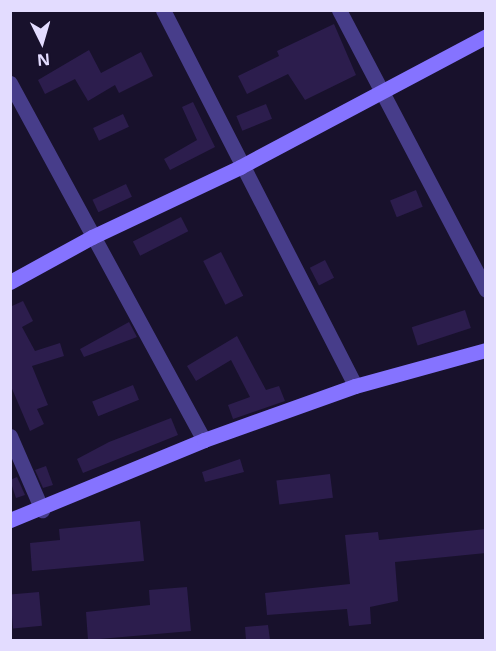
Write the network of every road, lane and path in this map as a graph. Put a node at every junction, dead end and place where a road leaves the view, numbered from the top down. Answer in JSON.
{"nodes":[{"id":1,"x":163,"y":10,"type":"edge"},
{"id":2,"x":339,"y":10,"type":"edge"},
{"id":3,"x":486,"y":36,"type":"edge"},
{"id":4,"x":10,"y":83,"type":"edge"},
{"id":5,"x":379,"y":93,"type":"junction"},
{"id":6,"x":240,"y":167,"type":"junction"},
{"id":7,"x":92,"y":237,"type":"junction"},
{"id":8,"x":10,"y":282,"type":"edge"},
{"id":9,"x":486,"y":290,"type":"edge"},
{"id":10,"x":486,"y":350,"type":"edge"},
{"id":11,"x":355,"y":386,"type":"junction"},
{"id":12,"x":10,"y":436,"type":"edge"},
{"id":13,"x":204,"y":440,"type":"junction"},
{"id":14,"x":42,"y":510,"type":"junction"},
{"id":15,"x":10,"y":520,"type":"edge"}],
"edges":[{"from":1,"to":6,"type":"street"},
{"from":2,"to":5,"type":"street"},
{"from":3,"to":5,"type":"street"},
{"from":4,"to":7,"type":"street"},
{"from":5,"to":6,"type":"street"},
{"from":5,"to":9,"type":"street"},
{"from":6,"to":7,"type":"street"},
{"from":6,"to":11,"type":"street"},
{"from":7,"to":8,"type":"street"},
{"from":7,"to":13,"type":"street"},
{"from":10,"to":11,"type":"street"},
{"from":11,"to":13,"type":"street"},
{"from":12,"to":14,"type":"street"},
{"from":13,"to":14,"type":"street"},
{"from":14,"to":15,"type":"street"}]}
